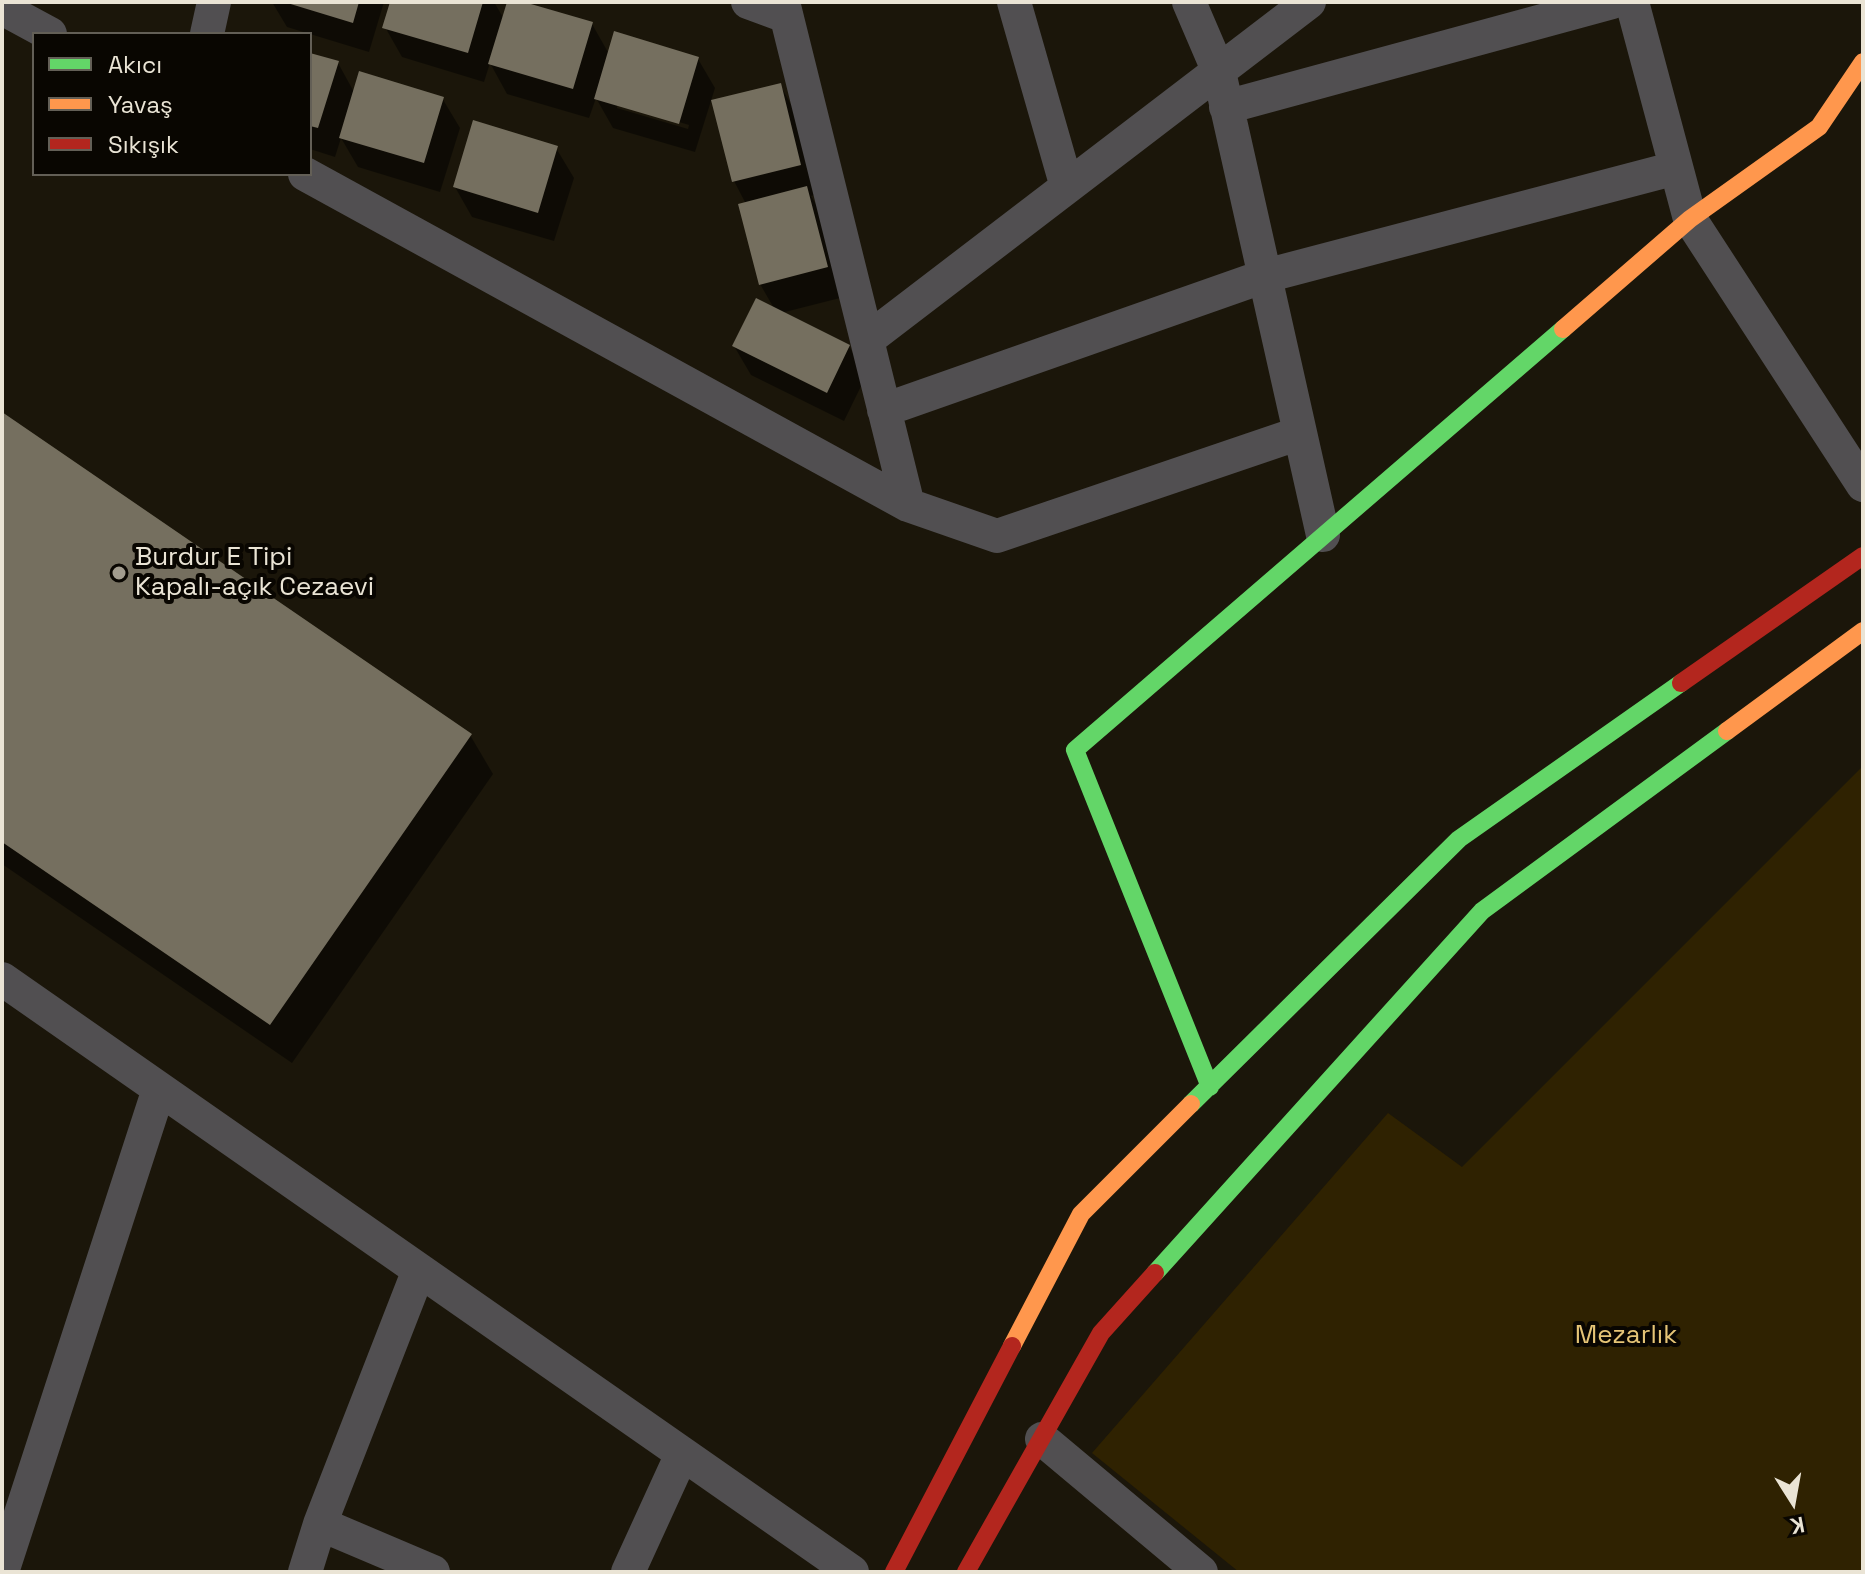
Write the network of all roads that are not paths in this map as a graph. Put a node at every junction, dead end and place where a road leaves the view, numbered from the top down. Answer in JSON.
{"nodes":[{"id":1,"x":214,"y":2,"type":"edge"},
{"id":2,"x":748,"y":2,"type":"edge"},
{"id":3,"x":1014,"y":2,"type":"edge"},
{"id":4,"x":1189,"y":2,"type":"edge"},
{"id":5,"x":1309,"y":2,"type":"edge"},
{"id":6,"x":1612,"y":2,"type":"edge"},
{"id":7,"x":1632,"y":2,"type":"edge"},
{"id":8,"x":2,"y":8,"type":"edge"},
{"id":9,"x":784,"y":9,"type":"edge"},
{"id":10,"x":46,"y":32,"type":"edge"},
{"id":11,"x":207,"y":32,"type":"edge"},
{"id":12,"x":1863,"y":62,"type":"edge"},
{"id":13,"x":1219,"y":72,"type":"junction"},
{"id":14,"x":1226,"y":107,"type":"junction"},
{"id":15,"x":1676,"y":168,"type":"junction"},
{"id":16,"x":309,"y":176,"type":"edge"},
{"id":17,"x":1067,"y":187,"type":"junction"},
{"id":18,"x":1690,"y":219,"type":"junction"},
{"id":19,"x":1265,"y":276,"type":"junction"},
{"id":20,"x":867,"y":340,"type":"junction"},
{"id":21,"x":884,"y":410,"type":"junction"},
{"id":22,"x":1300,"y":433,"type":"junction"},
{"id":23,"x":1863,"y":485,"type":"edge"},
{"id":24,"x":908,"y":505,"type":"junction"},
{"id":25,"x":1323,"y":535,"type":"junction"},
{"id":26,"x":1863,"y":556,"type":"edge"},
{"id":27,"x":1863,"y":631,"type":"edge"},
{"id":28,"x":2,"y":979,"type":"edge"},
{"id":29,"x":1210,"y":1087,"type":"junction"},
{"id":30,"x":159,"y":1089,"type":"junction"},
{"id":31,"x":419,"y":1270,"type":"junction"},
{"id":32,"x":1042,"y":1439,"type":"junction"},
{"id":33,"x":682,"y":1454,"type":"junction"},
{"id":34,"x":320,"y":1524,"type":"junction"},
{"id":35,"x":2,"y":1572,"type":"edge"},
{"id":36,"x":305,"y":1572,"type":"edge"},
{"id":37,"x":433,"y":1572,"type":"edge"},
{"id":38,"x":628,"y":1572,"type":"edge"},
{"id":39,"x":852,"y":1572,"type":"edge"},
{"id":40,"x":894,"y":1572,"type":"edge"},
{"id":41,"x":966,"y":1572,"type":"edge"},
{"id":42,"x":1201,"y":1572,"type":"edge"}],
"edges":[{"from":1,"to":11,"type":"street"},
{"from":2,"to":9,"type":"street"},
{"from":3,"to":17,"type":"street"},
{"from":4,"to":13,"type":"street"},
{"from":5,"to":13,"type":"street"},
{"from":6,"to":14,"type":"street"},
{"from":7,"to":15,"type":"street"},
{"from":8,"to":10,"type":"street"},
{"from":9,"to":20,"type":"street"},
{"from":12,"to":18,"type":"main road"},
{"from":13,"to":14,"type":"street"},
{"from":13,"to":17,"type":"street"},
{"from":14,"to":19,"type":"street"},
{"from":15,"to":18,"type":"street"},
{"from":15,"to":19,"type":"street"},
{"from":16,"to":24,"type":"street"},
{"from":17,"to":20,"type":"street"},
{"from":18,"to":23,"type":"street"},
{"from":18,"to":25,"type":"main road"},
{"from":19,"to":21,"type":"street"},
{"from":19,"to":22,"type":"street"},
{"from":20,"to":21,"type":"street"},
{"from":21,"to":24,"type":"street"},
{"from":22,"to":24,"type":"street"},
{"from":22,"to":25,"type":"street"},
{"from":25,"to":29,"type":"main road"},
{"from":26,"to":29,"type":"main road"},
{"from":27,"to":32,"type":"main road"},
{"from":28,"to":30,"type":"street"},
{"from":29,"to":40,"type":"main road"},
{"from":30,"to":31,"type":"street"},
{"from":30,"to":35,"type":"street"},
{"from":31,"to":33,"type":"street"},
{"from":31,"to":34,"type":"street"},
{"from":32,"to":41,"type":"main road"},
{"from":32,"to":42,"type":"street"},
{"from":33,"to":38,"type":"street"},
{"from":33,"to":39,"type":"street"},
{"from":34,"to":36,"type":"street"},
{"from":34,"to":37,"type":"street"}]}
